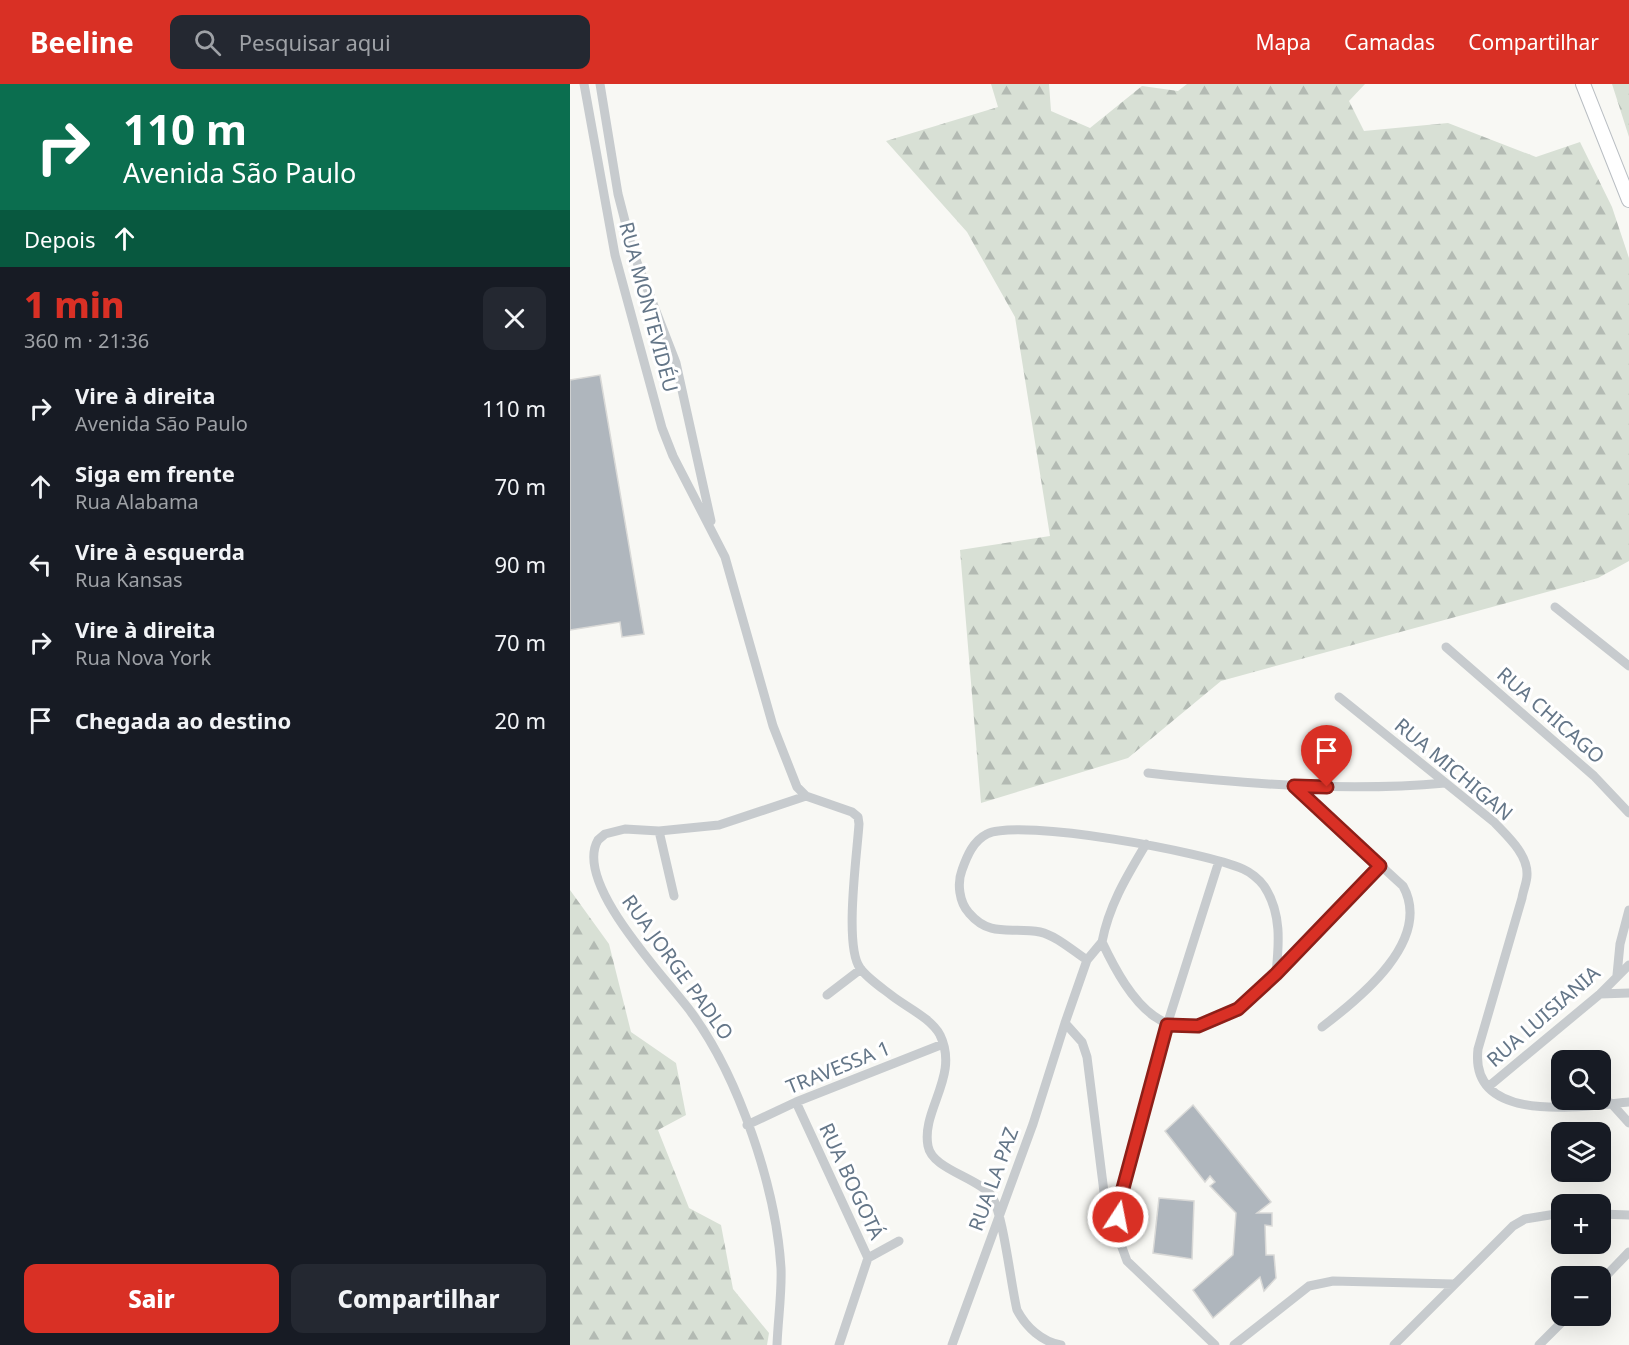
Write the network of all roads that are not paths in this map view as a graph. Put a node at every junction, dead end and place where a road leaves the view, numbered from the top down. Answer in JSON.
{"nodes":[{"id":1,"x":584,"y":84,"type":"edge"},
{"id":2,"x":600,"y":84,"type":"edge"},
{"id":3,"x":1583,"y":84,"type":"edge"},
{"id":4,"x":1629,"y":200,"type":"edge"},
{"id":5,"x":713,"y":529,"type":"junction"},
{"id":6,"x":1555,"y":607,"type":"dead end"},
{"id":7,"x":1446,"y":647,"type":"dead end"},
{"id":8,"x":1629,"y":666,"type":"edge"},
{"id":9,"x":1339,"y":697,"type":"dead end"},
{"id":10,"x":1148,"y":773,"type":"dead end"},
{"id":11,"x":1445,"y":783,"type":"junction"},
{"id":12,"x":1294,"y":786,"type":"junction"},
{"id":13,"x":806,"y":796,"type":"junction"},
{"id":14,"x":1629,"y":813,"type":"edge"},
{"id":15,"x":659,"y":831,"type":"junction"},
{"id":16,"x":1146,"y":844,"type":"junction"},
{"id":17,"x":1219,"y":861,"type":"junction"},
{"id":18,"x":1380,"y":866,"type":"junction"},
{"id":19,"x":674,"y":896,"type":"dead end"},
{"id":20,"x":1629,"y":910,"type":"edge"},
{"id":21,"x":1102,"y":942,"type":"junction"},
{"id":22,"x":1087,"y":960,"type":"junction"},
{"id":23,"x":1629,"y":965,"type":"edge"},
{"id":24,"x":861,"y":969,"type":"junction"},
{"id":25,"x":1276,"y":974,"type":"junction"},
{"id":26,"x":1617,"y":975,"type":"junction"},
{"id":27,"x":1629,"y":993,"type":"edge"},
{"id":28,"x":827,"y":994,"type":"dead end"},
{"id":29,"x":1600,"y":994,"type":"junction"},
{"id":30,"x":1065,"y":1023,"type":"junction"},
{"id":31,"x":1167,"y":1025,"type":"junction"},
{"id":32,"x":1322,"y":1027,"type":"dead end"},
{"id":33,"x":943,"y":1044,"type":"junction"},
{"id":34,"x":1488,"y":1087,"type":"junction"},
{"id":35,"x":796,"y":1102,"type":"junction"},
{"id":36,"x":1629,"y":1102,"type":"edge"},
{"id":37,"x":1611,"y":1103,"type":"joint"},
{"id":38,"x":1551,"y":1106,"type":"edge"},
{"id":39,"x":1629,"y":1123,"type":"edge"},
{"id":40,"x":747,"y":1125,"type":"junction"},
{"id":41,"x":1611,"y":1214,"type":"edge"},
{"id":42,"x":1551,"y":1215,"type":"edge"},
{"id":43,"x":1629,"y":1215,"type":"edge"},
{"id":44,"x":998,"y":1216,"type":"junction"},
{"id":45,"x":1116,"y":1232,"type":"junction"},
{"id":46,"x":899,"y":1241,"type":"dead end"},
{"id":47,"x":1629,"y":1252,"type":"edge"},
{"id":48,"x":868,"y":1258,"type":"junction"},
{"id":49,"x":1611,"y":1271,"type":"edge"},
{"id":50,"x":1453,"y":1284,"type":"junction"},
{"id":51,"x":1558,"y":1326,"type":"edge"},
{"id":52,"x":777,"y":1345,"type":"edge"},
{"id":53,"x":839,"y":1345,"type":"edge"},
{"id":54,"x":952,"y":1345,"type":"edge"},
{"id":55,"x":1061,"y":1345,"type":"edge"},
{"id":56,"x":1215,"y":1345,"type":"edge"},
{"id":57,"x":1234,"y":1345,"type":"edge"},
{"id":58,"x":1394,"y":1345,"type":"edge"},
{"id":59,"x":1539,"y":1345,"type":"edge"}],
"edges":[{"from":1,"to":5,"type":"street","name":"RUA MONTEVIDÉU"},
{"from":2,"to":5,"type":"street","name":"RUA MONTEVIDÉU"},
{"from":3,"to":4,"type":"main road"},
{"from":5,"to":13,"type":"street","name":"RUA MONTEVIDÉU"},
{"from":6,"to":8,"type":"street"},
{"from":7,"to":14,"type":"street","name":"RUA CHICAGO"},
{"from":9,"to":11,"type":"street","name":"RUA MICHIGAN"},
{"from":10,"to":12,"type":"street"},
{"from":11,"to":12,"type":"street"},
{"from":11,"to":34,"type":"street","name":"RUA MICHIGAN"},
{"from":12,"to":18,"type":"street"},
{"from":13,"to":15,"type":"street"},
{"from":13,"to":24,"type":"street"},
{"from":15,"to":19,"type":"street"},
{"from":15,"to":40,"type":"street","name":"RUA JORGE PADLO"},
{"from":16,"to":17,"type":"street"},
{"from":16,"to":21,"type":"street"},
{"from":16,"to":22,"type":"street"},
{"from":17,"to":25,"type":"street"},
{"from":17,"to":31,"type":"street"},
{"from":18,"to":25,"type":"street"},
{"from":18,"to":32,"type":"street"},
{"from":20,"to":26,"type":"street"},
{"from":21,"to":22,"type":"street"},
{"from":21,"to":31,"type":"street"},
{"from":22,"to":30,"type":"street","name":"RUA LA PAZ"},
{"from":23,"to":26,"type":"street","name":"RUA LUISIANIA"},
{"from":24,"to":28,"type":"street"},
{"from":24,"to":33,"type":"street"},
{"from":25,"to":31,"type":"street"},
{"from":26,"to":29,"type":"street","name":"RUA LUISIANIA"},
{"from":27,"to":29,"type":"street"},
{"from":29,"to":34,"type":"street","name":"RUA LUISIANIA"},
{"from":30,"to":44,"type":"street","name":"RUA LA PAZ"},
{"from":30,"to":45,"type":"street"},
{"from":31,"to":45,"type":"street"},
{"from":33,"to":35,"type":"street","name":"TRAVESSA 1"},
{"from":33,"to":44,"type":"street"},
{"from":34,"to":38,"type":"street","name":"RUA LUISIANIA"},
{"from":35,"to":40,"type":"street","name":"TRAVESSA 1"},
{"from":35,"to":48,"type":"street","name":"RUA BOGOTÁ"},
{"from":36,"to":37,"type":"street","name":"RUA LUISIANIA"},
{"from":37,"to":39,"type":"street"},
{"from":40,"to":52,"type":"street","name":"RUA JORGE PADLO"},
{"from":41,"to":43,"type":"street"},
{"from":42,"to":50,"type":"street"},
{"from":44,"to":54,"type":"street","name":"RUA LA PAZ"},
{"from":44,"to":55,"type":"street"},
{"from":45,"to":56,"type":"street"},
{"from":46,"to":48,"type":"street"},
{"from":47,"to":49,"type":"street"},
{"from":48,"to":53,"type":"street","name":"RUA BOGOTÁ"},
{"from":50,"to":57,"type":"street"},
{"from":50,"to":58,"type":"street"},
{"from":51,"to":59,"type":"street"}]}
